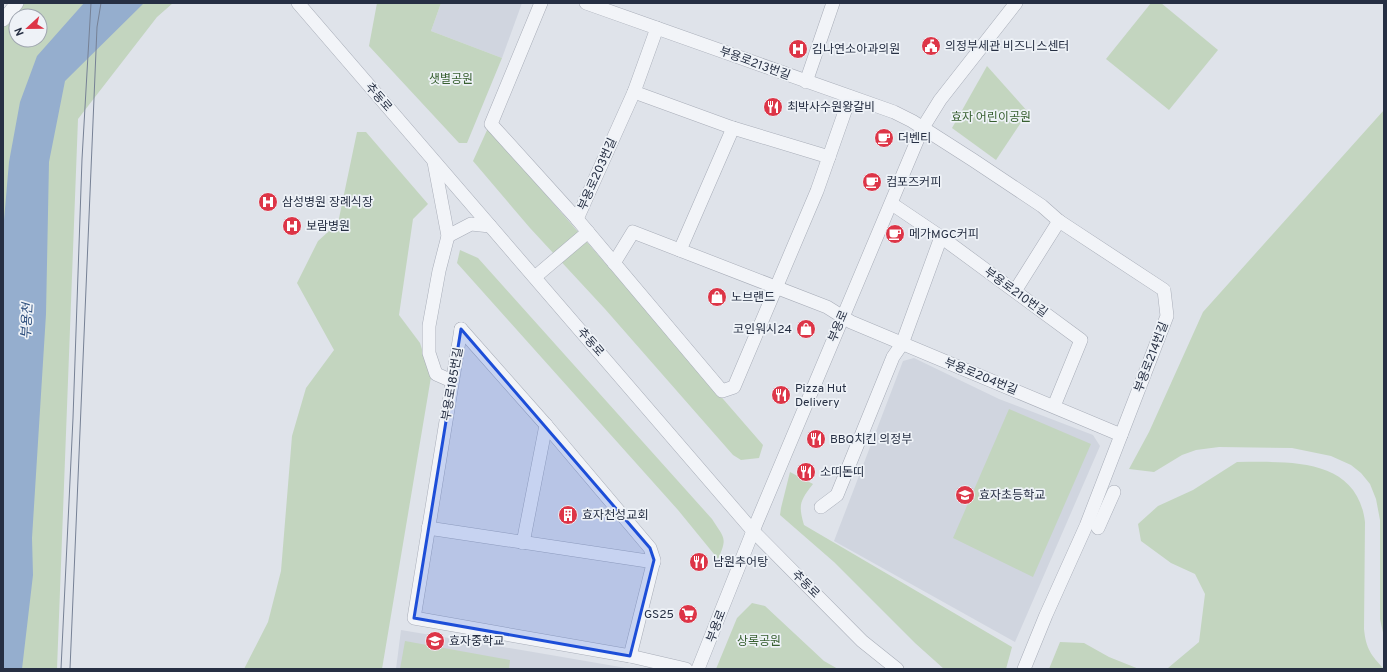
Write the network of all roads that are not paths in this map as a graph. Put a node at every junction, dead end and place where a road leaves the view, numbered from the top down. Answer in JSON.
{"nodes":[{"id":1,"x":17,"y":3,"type":"edge"},
{"id":2,"x":298,"y":3,"type":"edge"},
{"id":3,"x":541,"y":3,"type":"edge"},
{"id":4,"x":586,"y":3,"type":"edge"},
{"id":5,"x":833,"y":3,"type":"edge"},
{"id":6,"x":1010,"y":5,"type":"edge"},
{"id":7,"x":3,"y":20,"type":"edge"},
{"id":8,"x":657,"y":28,"type":"junction"},
{"id":9,"x":806,"y":82,"type":"junction"},
{"id":10,"x":634,"y":92,"type":"junction"},
{"id":11,"x":850,"y":97,"type":"junction"},
{"id":12,"x":733,"y":128,"type":"junction"},
{"id":13,"x":922,"y":129,"type":"junction"},
{"id":14,"x":829,"y":157,"type":"junction"},
{"id":15,"x":434,"y":161,"type":"junction"},
{"id":16,"x":892,"y":204,"type":"junction"},
{"id":17,"x":577,"y":219,"type":"junction"},
{"id":18,"x":1059,"y":221,"type":"junction"},
{"id":19,"x":490,"y":226,"type":"junction"},
{"id":20,"x":588,"y":232,"type":"junction"},
{"id":21,"x":448,"y":236,"type":"junction"},
{"id":22,"x":941,"y":237,"type":"junction"},
{"id":23,"x":680,"y":250,"type":"junction"},
{"id":24,"x":614,"y":263,"type":"junction"},
{"id":25,"x":535,"y":277,"type":"junction"},
{"id":26,"x":775,"y":288,"type":"junction"},
{"id":27,"x":1015,"y":291,"type":"junction"},
{"id":28,"x":842,"y":317,"type":"junction"},
{"id":29,"x":902,"y":344,"type":"junction"},
{"id":30,"x":452,"y":381,"type":"junction"},
{"id":31,"x":1054,"y":406,"type":"junction"},
{"id":32,"x":546,"y":425,"type":"junction"},
{"id":33,"x":1121,"y":434,"type":"junction"},
{"id":34,"x":1114,"y":492,"type":"dead end"},
{"id":35,"x":821,"y":507,"type":"dead end"},
{"id":36,"x":428,"y":528,"type":"junction"},
{"id":37,"x":1098,"y":528,"type":"dead end"},
{"id":38,"x":753,"y":530,"type":"junction"},
{"id":39,"x":523,"y":543,"type":"junction"},
{"id":40,"x":654,"y":562,"type":"junction"},
{"id":41,"x":630,"y":656,"type":"junction"},
{"id":42,"x":686,"y":669,"type":"edge"},
{"id":43,"x":698,"y":669,"type":"edge"},
{"id":44,"x":897,"y":669,"type":"edge"},
{"id":45,"x":1024,"y":669,"type":"edge"}],
"edges":[{"from":1,"to":7,"type":"street"},
{"from":2,"to":15,"type":"street","name":"추동로"},
{"from":3,"to":17,"type":"street"},
{"from":4,"to":8,"type":"street","name":"부용로213번길"},
{"from":5,"to":9,"type":"street"},
{"from":6,"to":13,"type":"street","name":"부용로"},
{"from":8,"to":9,"type":"street","name":"부용로213번길"},
{"from":8,"to":10,"type":"street","name":"부용로203번길"},
{"from":9,"to":11,"type":"street","name":"부용로213번길"},
{"from":10,"to":12,"type":"street"},
{"from":10,"to":17,"type":"street","name":"부용로203번길"},
{"from":11,"to":13,"type":"street","name":"부용로213번길"},
{"from":11,"to":14,"type":"street"},
{"from":12,"to":14,"type":"street"},
{"from":12,"to":23,"type":"street"},
{"from":13,"to":16,"type":"street","name":"부용로"},
{"from":13,"to":18,"type":"street","name":"부용로214번길"},
{"from":14,"to":26,"type":"street"},
{"from":15,"to":19,"type":"street","name":"추동로"},
{"from":15,"to":21,"type":"street"},
{"from":16,"to":22,"type":"street","name":"부용로210번길"},
{"from":16,"to":28,"type":"street","name":"부용로"},
{"from":17,"to":20,"type":"street","name":"부용로203번길"},
{"from":18,"to":27,"type":"street"},
{"from":18,"to":33,"type":"street","name":"부용로214번길"},
{"from":19,"to":21,"type":"street"},
{"from":19,"to":25,"type":"street","name":"추동로"},
{"from":20,"to":24,"type":"street","name":"부용로203번길"},
{"from":20,"to":25,"type":"street"},
{"from":21,"to":30,"type":"street"},
{"from":22,"to":27,"type":"street","name":"부용로210번길"},
{"from":22,"to":29,"type":"street"},
{"from":23,"to":24,"type":"street"},
{"from":23,"to":26,"type":"street"},
{"from":24,"to":26,"type":"street","name":"부용로203번길"},
{"from":25,"to":38,"type":"street","name":"추동로"},
{"from":26,"to":28,"type":"street"},
{"from":27,"to":31,"type":"street","name":"부용로210번길"},
{"from":28,"to":29,"type":"street","name":"부용로204번길"},
{"from":28,"to":38,"type":"street","name":"부용로"},
{"from":29,"to":31,"type":"street","name":"부용로204번길"},
{"from":29,"to":35,"type":"street"},
{"from":30,"to":32,"type":"street","name":"부용로185번길"},
{"from":30,"to":36,"type":"street","name":"부용로185번길"},
{"from":31,"to":33,"type":"street","name":"부용로204번길"},
{"from":32,"to":39,"type":"street"},
{"from":32,"to":40,"type":"street","name":"부용로185번길"},
{"from":33,"to":45,"type":"street","name":"부용로214번길"},
{"from":34,"to":37,"type":"street"},
{"from":36,"to":39,"type":"street"},
{"from":36,"to":41,"type":"street","name":"부용로185번길"},
{"from":38,"to":43,"type":"street","name":"부용로"},
{"from":38,"to":44,"type":"street","name":"추동로"},
{"from":39,"to":40,"type":"street"},
{"from":40,"to":41,"type":"street"},
{"from":41,"to":42,"type":"street","name":"부용로185번길"}]}
